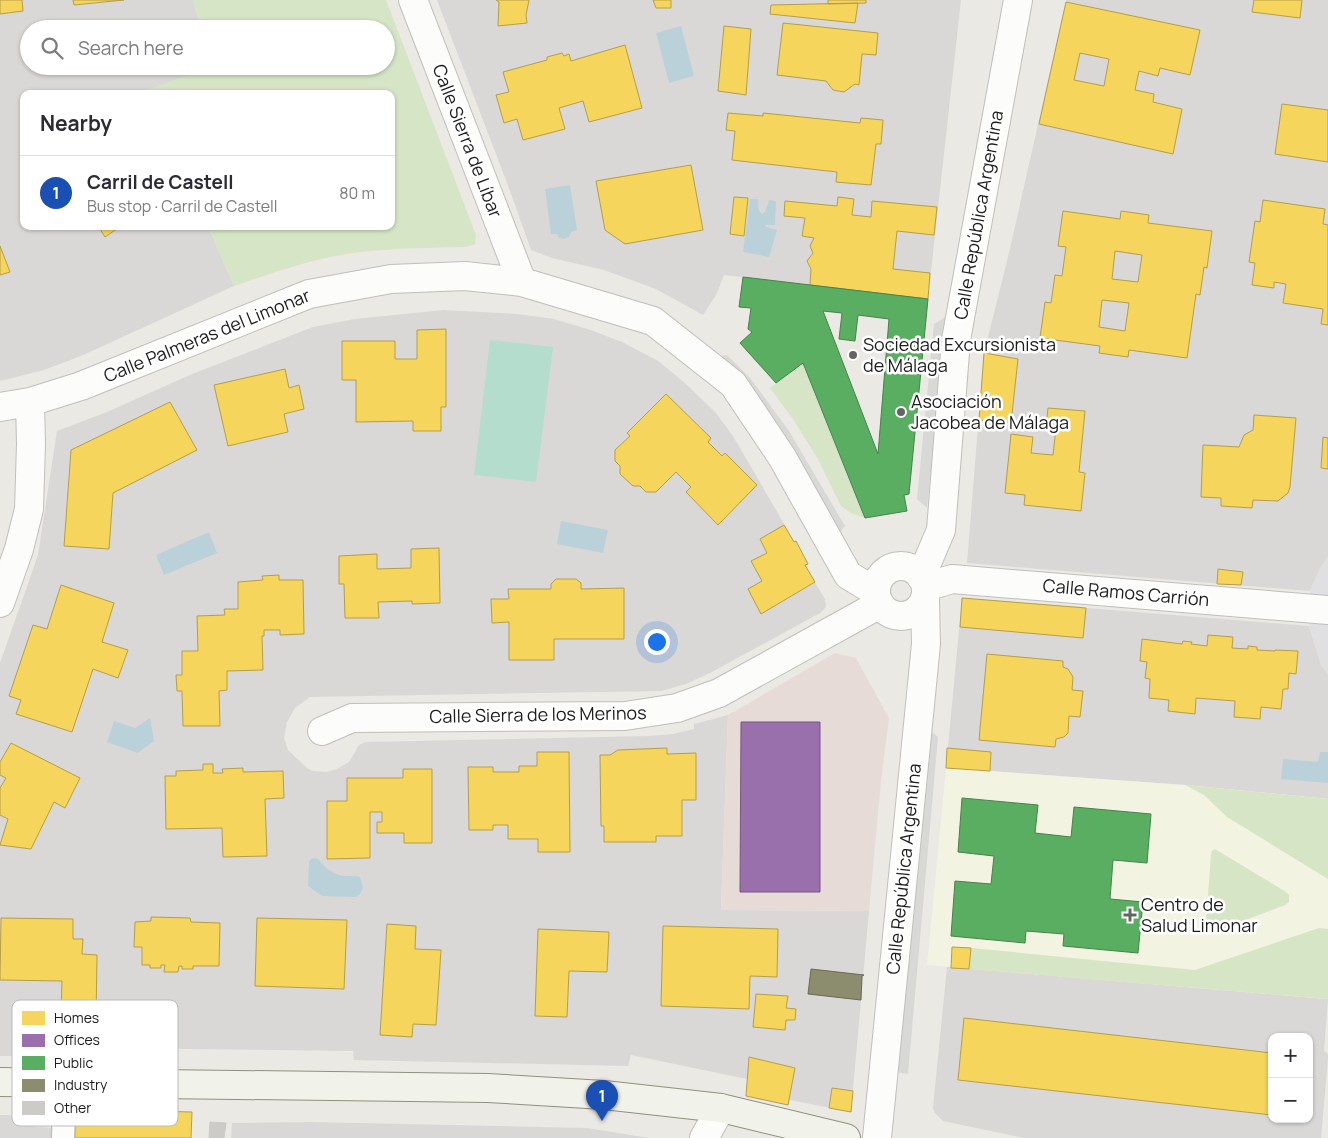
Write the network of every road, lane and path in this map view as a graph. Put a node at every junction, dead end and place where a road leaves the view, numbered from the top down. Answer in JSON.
{"nodes":[{"id":1,"x":413,"y":0,"type":"edge"},
{"id":2,"x":1018,"y":0,"type":"edge"},
{"id":3,"x":522,"y":282,"type":"junction"},
{"id":4,"x":30,"y":402,"type":"junction"},
{"id":5,"x":0,"y":407,"type":"edge"},
{"id":6,"x":924,"y":587,"type":"junction"},
{"id":7,"x":878,"y":598,"type":"junction"},
{"id":8,"x":0,"y":603,"type":"edge"},
{"id":9,"x":1328,"y":610,"type":"edge"},
{"id":10,"x":322,"y":731,"type":"dead end"},
{"id":11,"x":178,"y":1084,"type":"edge"},
{"id":12,"x":720,"y":1108,"type":"junction"},
{"id":13,"x":704,"y":1138,"type":"edge"},
{"id":14,"x":846,"y":1138,"type":"edge"},
{"id":15,"x":877,"y":1138,"type":"edge"}],
"edges":[{"from":1,"to":3,"type":"street","name":"Calle Sierra de Líbar"},
{"from":2,"to":6,"type":"street","name":"Calle República Argentina"},
{"from":3,"to":4,"type":"street","name":"Calle Palmeras del Limonar"},
{"from":3,"to":7,"type":"street","name":"Calle Palmeras del Limonar"},
{"from":4,"to":5,"type":"street","name":"Calle Palmeras del Limonar"},
{"from":4,"to":8,"type":"street"},
{"from":6,"to":7,"type":"street"},
{"from":6,"to":7,"type":"street"},
{"from":6,"to":9,"type":"street","name":"Calle Ramos Carrión"},
{"from":6,"to":15,"type":"street","name":"Calle República Argentina"},
{"from":7,"to":10,"type":"street","name":"Calle Sierra de los Merinos"},
{"from":11,"to":12,"type":"street"},
{"from":12,"to":13,"type":"street"},
{"from":12,"to":14,"type":"street"}]}
